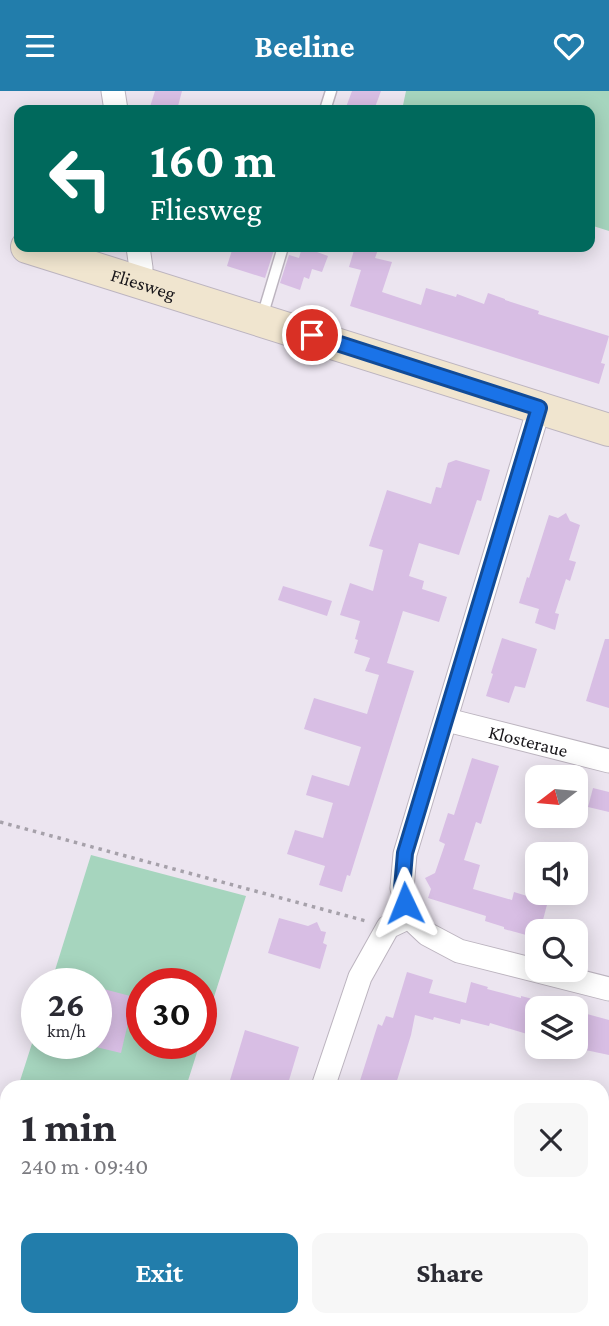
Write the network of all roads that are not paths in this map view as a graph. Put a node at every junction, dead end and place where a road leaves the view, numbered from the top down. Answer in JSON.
{"nodes":[{"id":1,"x":43,"y":252,"type":"edge"},
{"id":2,"x":139,"y":252,"type":"edge"},
{"id":3,"x":281,"y":252,"type":"edge"},
{"id":4,"x":137,"y":281,"type":"junction"},
{"id":5,"x":261,"y":319,"type":"junction"},
{"id":6,"x":539,"y":408,"type":"junction"},
{"id":7,"x":609,"y":430,"type":"edge"},
{"id":8,"x":447,"y":720,"type":"junction"},
{"id":9,"x":609,"y":761,"type":"edge"},
{"id":10,"x":399,"y":922,"type":"junction"},
{"id":11,"x":609,"y":989,"type":"edge"},
{"id":12,"x":325,"y":1080,"type":"edge"}],
"edges":[{"from":1,"to":4,"type":"main road","name":"Fliesweg"},
{"from":2,"to":4,"type":"street"},
{"from":3,"to":5,"type":"lane"},
{"from":4,"to":5,"type":"main road","name":"Fliesweg"},
{"from":5,"to":6,"type":"main road","name":"Fliesweg"},
{"from":6,"to":7,"type":"main road","name":"Fliesweg"},
{"from":6,"to":8,"type":"street"},
{"from":8,"to":9,"type":"street","name":"Klosteraue"},
{"from":8,"to":10,"type":"street"},
{"from":10,"to":11,"type":"street"},
{"from":10,"to":12,"type":"street"}]}
